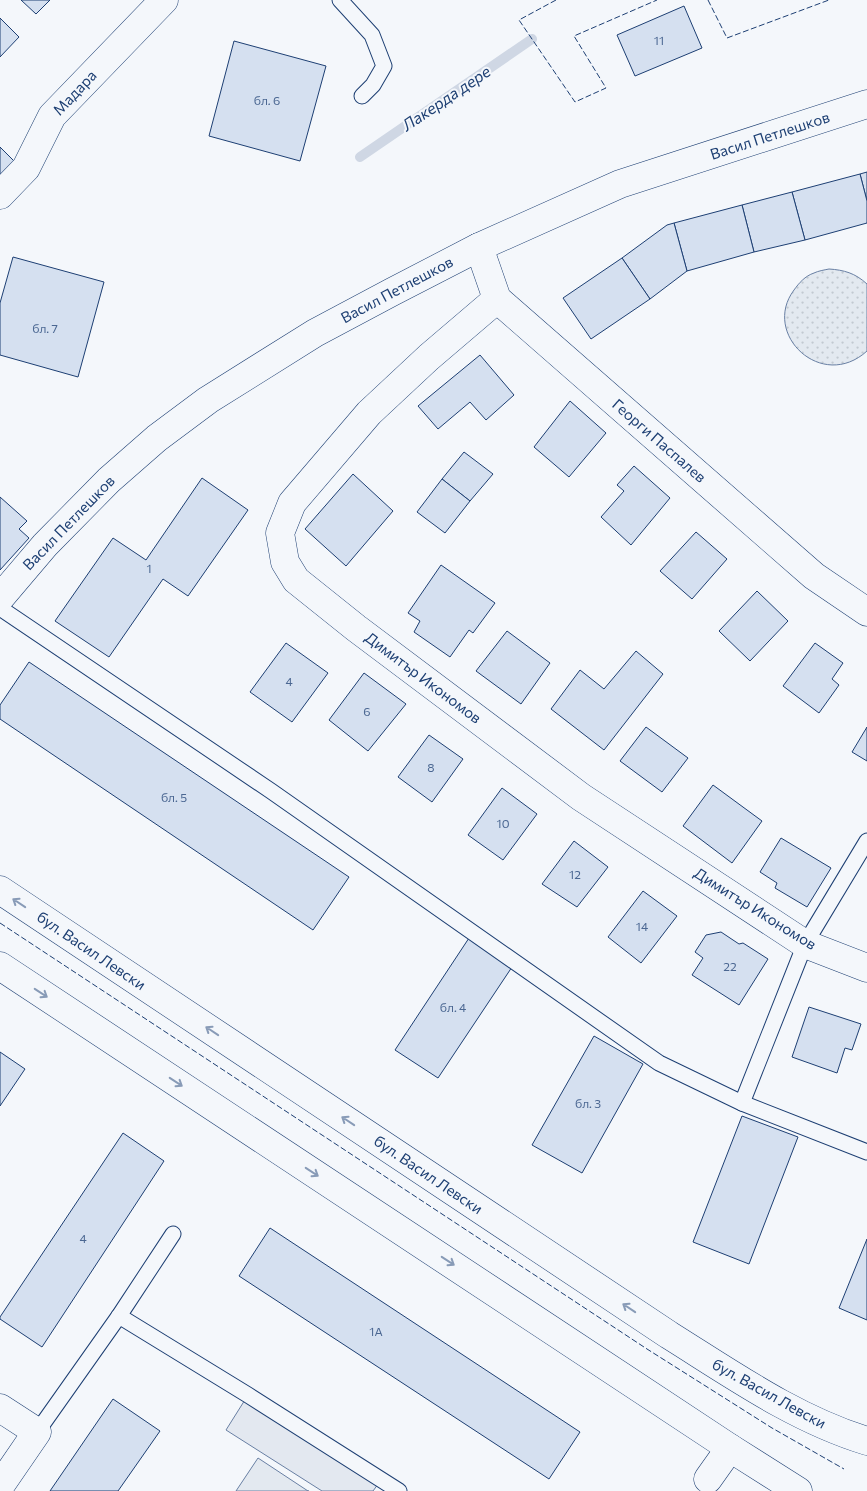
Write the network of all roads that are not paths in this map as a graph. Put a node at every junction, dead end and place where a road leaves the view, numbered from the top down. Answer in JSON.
{"nodes":[{"id":1,"x":164,"y":0,"type":"edge"},
{"id":2,"x":340,"y":0,"type":"edge"},
{"id":3,"x":362,"y":96,"type":"dead end"},
{"id":4,"x":867,"y":104,"type":"edge"},
{"id":5,"x":0,"y":194,"type":"edge"},
{"id":6,"x":479,"y":247,"type":"junction"},
{"id":7,"x":497,"y":299,"type":"junction"},
{"id":8,"x":0,"y":598,"type":"edge"},
{"id":9,"x":0,"y":608,"type":"edge"},
{"id":10,"x":867,"y":612,"type":"edge"},
{"id":11,"x":867,"y":841,"type":"edge"},
{"id":12,"x":0,"y":890,"type":"edge"},
{"id":13,"x":805,"y":944,"type":"junction"},
{"id":14,"x":0,"y":966,"type":"edge"},
{"id":15,"x":867,"y":968,"type":"edge"},
{"id":16,"x":742,"y":1103,"type":"junction"},
{"id":17,"x":867,"y":1152,"type":"edge"},
{"id":18,"x":173,"y":1234,"type":"dead end"},
{"id":19,"x":119,"y":1316,"type":"junction"},
{"id":20,"x":0,"y":1408,"type":"edge"},
{"id":21,"x":38,"y":1432,"type":"junction"},
{"id":22,"x":867,"y":1441,"type":"edge"},
{"id":23,"x":730,"y":1448,"type":"junction"},
{"id":24,"x":757,"y":1464,"type":"junction"},
{"id":25,"x":704,"y":1485,"type":"edge"},
{"id":26,"x":0,"y":1486,"type":"edge"},
{"id":27,"x":399,"y":1491,"type":"edge"},
{"id":28,"x":776,"y":1491,"type":"edge"},
{"id":29,"x":798,"y":1491,"type":"edge"}],
"edges":[{"from":1,"to":5,"type":"main road","name":"Мадара"},
{"from":2,"to":3,"type":"lane"},
{"from":4,"to":6,"type":"main road","name":"Васил Петлешков"},
{"from":6,"to":7,"type":"main road","name":"Георги Паспалев"},
{"from":6,"to":8,"type":"main road","name":"Васил Петлешков"},
{"from":7,"to":10,"type":"main road","name":"Георги Паспалев"},
{"from":7,"to":13,"type":"main road","name":"Димитър Икономов"},
{"from":9,"to":16,"type":"lane"},
{"from":11,"to":13,"type":"lane"},
{"from":22,"to":12,"type":"main road","name":"бул. Васил Левски","one_way":true},
{"from":13,"to":15,"type":"main road","name":"Димитър Икономов"},
{"from":13,"to":16,"type":"lane"},
{"from":14,"to":23,"type":"main road","one_way":true},
{"from":16,"to":17,"type":"lane"},
{"from":18,"to":19,"type":"lane"},
{"from":19,"to":21,"type":"lane"},
{"from":19,"to":27,"type":"lane"},
{"from":20,"to":21,"type":"main road"},
{"from":21,"to":26,"type":"main road"},
{"from":23,"to":24,"type":"main road"},
{"from":23,"to":25,"type":"main road"},
{"from":24,"to":28,"type":"main road"},
{"from":24,"to":29,"type":"main road"}]}
